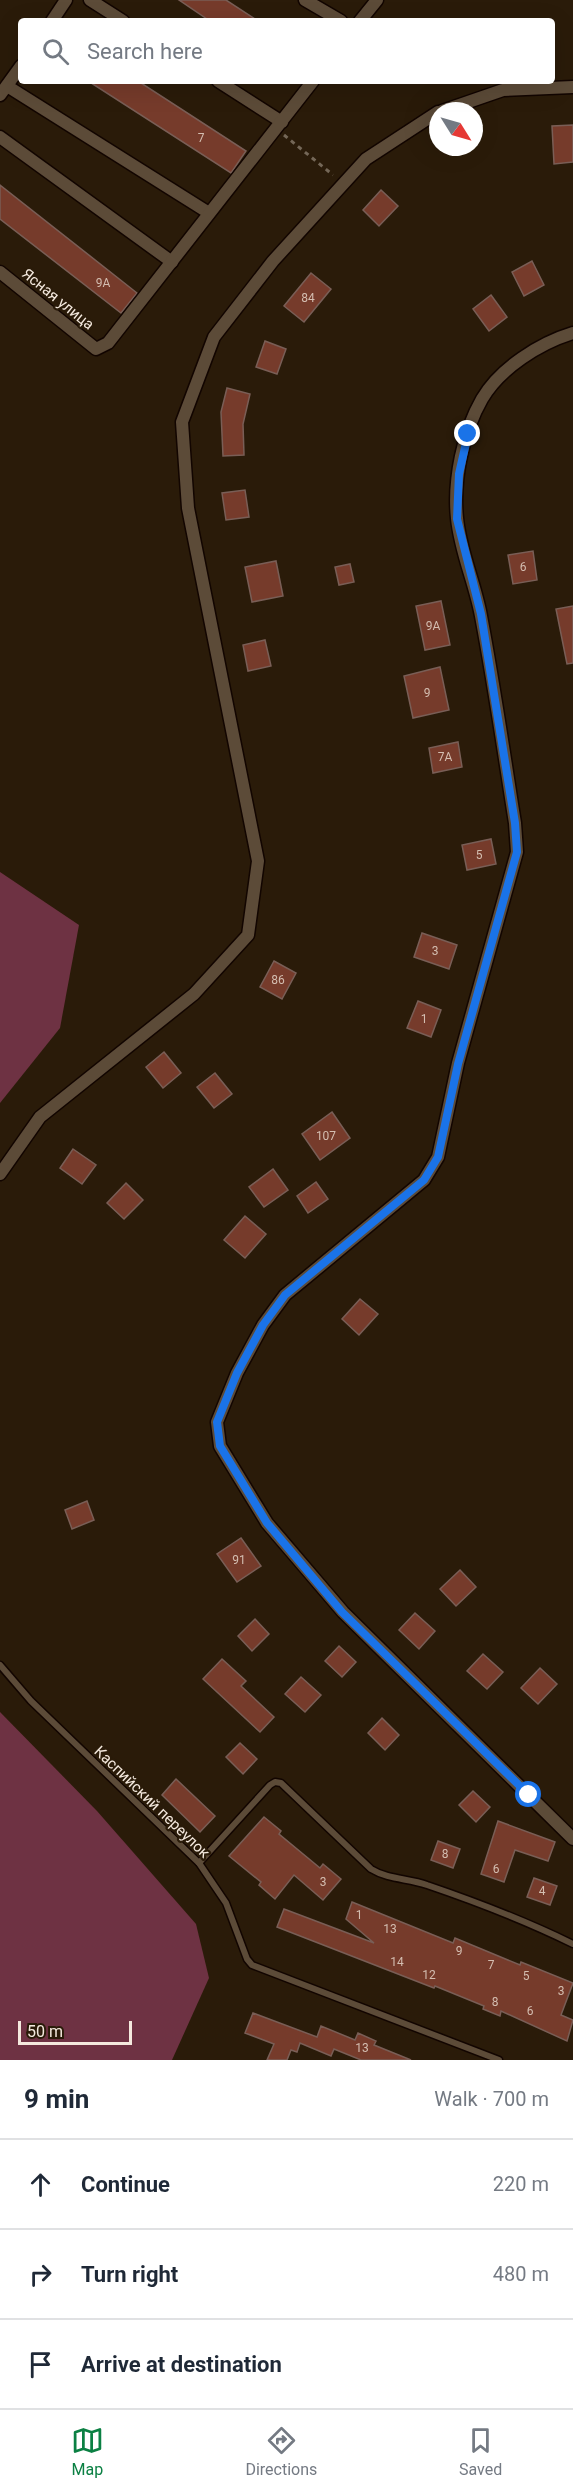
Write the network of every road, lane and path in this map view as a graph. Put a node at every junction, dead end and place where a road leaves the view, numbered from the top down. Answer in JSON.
{"nodes":[{"id":1,"x":90,"y":0,"type":"edge"},
{"id":2,"x":305,"y":0,"type":"edge"},
{"id":3,"x":377,"y":0,"type":"edge"},
{"id":4,"x":64,"y":1,"type":"edge"},
{"id":5,"x":54,"y":18,"type":"edge"},
{"id":6,"x":118,"y":18,"type":"edge"},
{"id":7,"x":336,"y":18,"type":"edge"},
{"id":8,"x":362,"y":18,"type":"edge"},
{"id":9,"x":18,"y":70,"type":"edge"},
{"id":10,"x":222,"y":84,"type":"edge"},
{"id":11,"x":312,"y":84,"type":"edge"},
{"id":12,"x":573,"y":87,"type":"edge"},
{"id":13,"x":4,"y":91,"type":"edge"},
{"id":14,"x":468,"y":102,"type":"edge"},
{"id":15,"x":429,"y":118,"type":"edge"},
{"id":16,"x":279,"y":125,"type":"junction"},
{"id":17,"x":0,"y":137,"type":"edge"},
{"id":18,"x":344,"y":183,"type":"junction"},
{"id":19,"x":209,"y":213,"type":"junction"},
{"id":20,"x":172,"y":262,"type":"junction"},
{"id":21,"x":0,"y":272,"type":"edge"},
{"id":22,"x":573,"y":333,"type":"edge"},
{"id":23,"x":0,"y":1174,"type":"edge"},
{"id":24,"x":0,"y":1665,"type":"edge"},
{"id":25,"x":573,"y":1839,"type":"edge"},
{"id":26,"x":199,"y":1863,"type":"junction"},
{"id":27,"x":573,"y":1944,"type":"edge"},
{"id":28,"x":499,"y":2060,"type":"edge"}],
"edges":[{"from":1,"to":6,"type":"street"},
{"from":2,"to":7,"type":"street"},
{"from":3,"to":8,"type":"street"},
{"from":4,"to":5,"type":"street"},
{"from":9,"to":13,"type":"street"},
{"from":10,"to":16,"type":"street"},
{"from":11,"to":16,"type":"street"},
{"from":12,"to":14,"type":"street"},
{"from":13,"to":19,"type":"street"},
{"from":15,"to":18,"type":"street"},
{"from":16,"to":18,"type":"path"},
{"from":16,"to":19,"type":"street"},
{"from":17,"to":20,"type":"street"},
{"from":18,"to":23,"type":"street"},
{"from":19,"to":20,"type":"street"},
{"from":20,"to":21,"type":"street","name":"Ясная улица"},
{"from":22,"to":25,"type":"street"},
{"from":24,"to":26,"type":"lane","name":"Каспийский переулок"},
{"from":26,"to":27,"type":"lane"},
{"from":26,"to":28,"type":"lane","name":"Каспийский переулок"}]}
